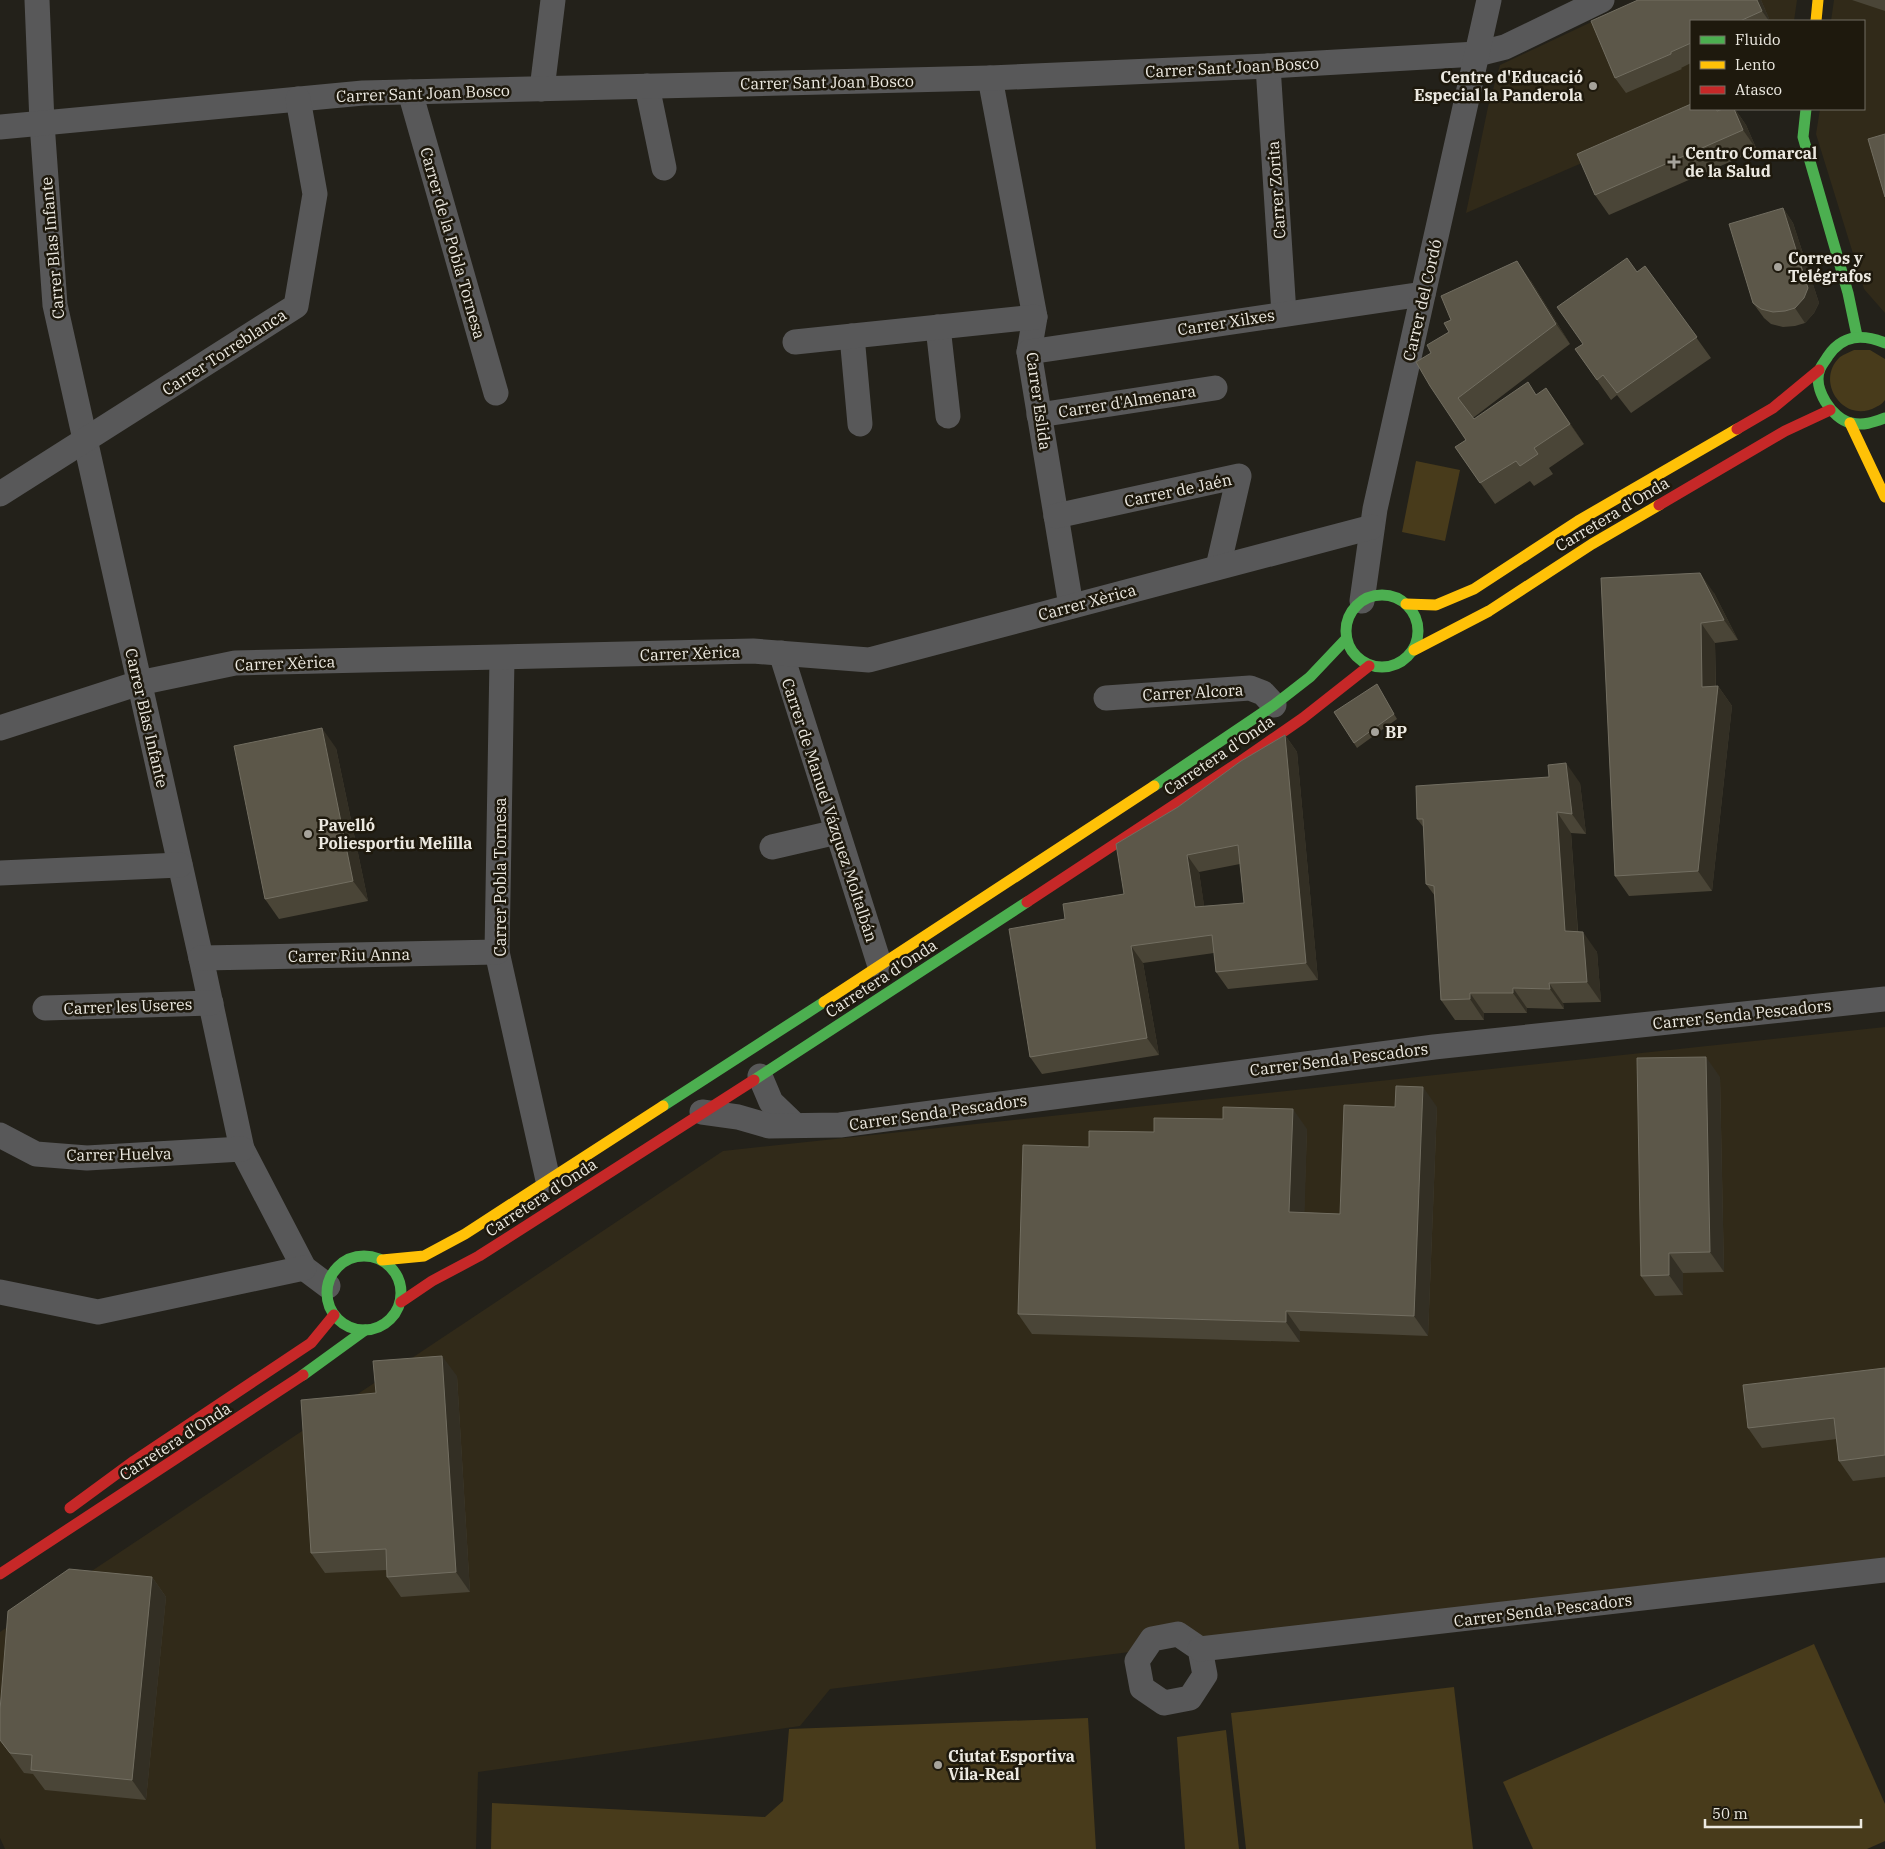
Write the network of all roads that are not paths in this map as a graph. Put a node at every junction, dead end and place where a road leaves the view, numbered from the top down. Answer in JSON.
{"nodes":[{"id":1,"x":37,"y":0,"type":"edge"},
{"id":2,"x":553,"y":0,"type":"edge"},
{"id":3,"x":1489,"y":0,"type":"edge"},
{"id":4,"x":1818,"y":0,"type":"edge"},
{"id":5,"x":1590,"y":4,"type":"edge"},
{"id":6,"x":1816,"y":20,"type":"edge"},
{"id":7,"x":1477,"y":54,"type":"junction"},
{"id":8,"x":1268,"y":66,"type":"junction"},
{"id":9,"x":990,"y":78,"type":"junction"},
{"id":10,"x":647,"y":86,"type":"junction"},
{"id":11,"x":542,"y":89,"type":"junction"},
{"id":12,"x":410,"y":92,"type":"junction"},
{"id":13,"x":298,"y":99,"type":"junction"},
{"id":14,"x":1806,"y":110,"type":"edge"},
{"id":15,"x":42,"y":123,"type":"junction"},
{"id":16,"x":0,"y":127,"type":"edge"},
{"id":17,"x":664,"y":168,"type":"dead end"},
{"id":18,"x":1424,"y":294,"type":"junction"},
{"id":19,"x":1284,"y":314,"type":"junction"},
{"id":20,"x":1035,"y":316,"type":"junction"},
{"id":21,"x":938,"y":327,"type":"junction"},
{"id":22,"x":852,"y":336,"type":"junction"},
{"id":23,"x":1858,"y":336,"type":"junction"},
{"id":24,"x":795,"y":342,"type":"dead end"},
{"id":25,"x":1885,"y":343,"type":"edge"},
{"id":26,"x":1030,"y":352,"type":"junction"},
{"id":27,"x":1819,"y":370,"type":"junction"},
{"id":28,"x":1216,"y":388,"type":"dead end"},
{"id":29,"x":496,"y":393,"type":"dead end"},
{"id":30,"x":1830,"y":410,"type":"junction"},
{"id":31,"x":1039,"y":415,"type":"junction"},
{"id":32,"x":948,"y":416,"type":"dead end"},
{"id":33,"x":1885,"y":418,"type":"edge"},
{"id":34,"x":1850,"y":422,"type":"junction"},
{"id":35,"x":860,"y":424,"type":"dead end"},
{"id":36,"x":85,"y":441,"type":"junction"},
{"id":37,"x":0,"y":494,"type":"edge"},
{"id":38,"x":1885,"y":497,"type":"edge"},
{"id":39,"x":1056,"y":516,"type":"junction"},
{"id":40,"x":1372,"y":527,"type":"junction"},
{"id":41,"x":1218,"y":567,"type":"junction"},
{"id":42,"x":1362,"y":601,"type":"junction"},
{"id":43,"x":1406,"y":604,"type":"junction"},
{"id":44,"x":1071,"y":606,"type":"junction"},
{"id":45,"x":1346,"y":639,"type":"junction"},
{"id":46,"x":1414,"y":650,"type":"junction"},
{"id":47,"x":781,"y":654,"type":"junction"},
{"id":48,"x":502,"y":658,"type":"junction"},
{"id":49,"x":1369,"y":666,"type":"junction"},
{"id":50,"x":139,"y":683,"type":"junction"},
{"id":51,"x":1106,"y":698,"type":"dead end"},
{"id":52,"x":1274,"y":705,"type":"junction"},
{"id":53,"x":0,"y":728,"type":"edge"},
{"id":54,"x":837,"y":832,"type":"junction"},
{"id":55,"x":772,"y":847,"type":"dead end"},
{"id":56,"x":180,"y":865,"type":"junction"},
{"id":57,"x":0,"y":873,"type":"edge"},
{"id":58,"x":497,"y":952,"type":"junction"},
{"id":59,"x":201,"y":958,"type":"junction"},
{"id":60,"x":880,"y":966,"type":"junction"},
{"id":61,"x":1885,"y":999,"type":"edge"},
{"id":62,"x":211,"y":1003,"type":"junction"},
{"id":63,"x":45,"y":1008,"type":"dead end"},
{"id":64,"x":760,"y":1076,"type":"junction"},
{"id":65,"x":702,"y":1112,"type":"junction"},
{"id":66,"x":795,"y":1125,"type":"junction"},
{"id":67,"x":0,"y":1135,"type":"edge"},
{"id":68,"x":242,"y":1149,"type":"junction"},
{"id":69,"x":548,"y":1180,"type":"junction"},
{"id":70,"x":382,"y":1260,"type":"junction"},
{"id":71,"x":304,"y":1268,"type":"junction"},
{"id":72,"x":328,"y":1286,"type":"junction"},
{"id":73,"x":0,"y":1292,"type":"edge"},
{"id":74,"x":401,"y":1302,"type":"junction"},
{"id":75,"x":334,"y":1316,"type":"junction"},
{"id":76,"x":365,"y":1330,"type":"junction"},
{"id":77,"x":64,"y":1512,"type":"dead end"},
{"id":78,"x":1885,"y":1570,"type":"edge"},
{"id":79,"x":0,"y":1574,"type":"edge"},
{"id":80,"x":1200,"y":1649,"type":"dead end"}],
"edges":[{"from":1,"to":15,"type":"street","name":"Carrer Blas Infante"},
{"from":2,"to":11,"type":"street"},
{"from":3,"to":7,"type":"street","name":"Carrer del Cordó"},
{"from":4,"to":6,"type":"main road"},
{"from":5,"to":7,"type":"street","name":"Carrer Sant Joan Bosco"},
{"from":7,"to":8,"type":"street","name":"Carrer Sant Joan Bosco"},
{"from":7,"to":18,"type":"street","name":"Carrer del Cordó"},
{"from":8,"to":9,"type":"street","name":"Carrer Sant Joan Bosco"},
{"from":8,"to":19,"type":"street","name":"Carrer Zorita"},
{"from":9,"to":10,"type":"street","name":"Carrer Sant Joan Bosco"},
{"from":9,"to":20,"type":"street","name":"Carrer Eslida"},
{"from":10,"to":11,"type":"street","name":"Carrer Sant Joan Bosco"},
{"from":10,"to":17,"type":"street"},
{"from":11,"to":12,"type":"street","name":"Carrer Sant Joan Bosco"},
{"from":12,"to":13,"type":"street","name":"Carrer Sant Joan Bosco"},
{"from":12,"to":29,"type":"street","name":"Carrer de la Pobla Tornesa"},
{"from":13,"to":15,"type":"street","name":"Carrer Sant Joan Bosco"},
{"from":13,"to":36,"type":"street","name":"Carrer Torreblanca"},
{"from":14,"to":23,"type":"main road"},
{"from":15,"to":16,"type":"street","name":"Carrer Sant Joan Bosco"},
{"from":15,"to":36,"type":"street","name":"Carrer Blas Infante"},
{"from":18,"to":19,"type":"street","name":"Carrer Xilxes"},
{"from":18,"to":40,"type":"street","name":"Carrer del Cordó"},
{"from":19,"to":26,"type":"street","name":"Carrer Xilxes"},
{"from":20,"to":21,"type":"street"},
{"from":20,"to":26,"type":"street","name":"Carrer Eslida"},
{"from":21,"to":22,"type":"street"},
{"from":21,"to":32,"type":"street"},
{"from":22,"to":24,"type":"street"},
{"from":22,"to":35,"type":"street"},
{"from":23,"to":25,"type":"main road"},
{"from":23,"to":27,"type":"main road","name":"Carretera d'Onda"},
{"from":26,"to":31,"type":"street","name":"Carrer Eslida"},
{"from":27,"to":30,"type":"main road"},
{"from":27,"to":43,"type":"main road","name":"Carretera d'Onda"},
{"from":28,"to":31,"type":"street","name":"Carrer d'Almenara"},
{"from":30,"to":34,"type":"main road"},
{"from":30,"to":46,"type":"main road","name":"Carretera d'Onda"},
{"from":31,"to":39,"type":"street","name":"Carrer Eslida"},
{"from":33,"to":34,"type":"main road"},
{"from":34,"to":38,"type":"main road"},
{"from":36,"to":37,"type":"street","name":"Carrer Torreblanca"},
{"from":36,"to":50,"type":"street","name":"Carrer Blas Infante"},
{"from":39,"to":41,"type":"street","name":"Carrer de Jaén"},
{"from":39,"to":44,"type":"street","name":"Carrer Eslida"},
{"from":40,"to":41,"type":"street","name":"Carrer Xèrica"},
{"from":40,"to":42,"type":"street","name":"Carrer del Cordó"},
{"from":41,"to":44,"type":"street","name":"Carrer Xèrica"},
{"from":42,"to":43,"type":"main road"},
{"from":42,"to":45,"type":"main road"},
{"from":43,"to":46,"type":"main road"},
{"from":44,"to":47,"type":"street","name":"Carrer Xèrica"},
{"from":45,"to":49,"type":"main road"},
{"from":45,"to":52,"type":"main road","name":"Carretera d'Onda"},
{"from":46,"to":49,"type":"main road"},
{"from":47,"to":48,"type":"street","name":"Carrer Xèrica"},
{"from":47,"to":54,"type":"street","name":"Carrer de Manuel Vázquez Moltalbán"},
{"from":48,"to":50,"type":"street","name":"Carrer Xèrica"},
{"from":48,"to":58,"type":"street","name":"Carrer Pobla Tornesa"},
{"from":49,"to":64,"type":"main road","name":"Carretera d'Onda"},
{"from":50,"to":53,"type":"street","name":"Carrer Xèrica"},
{"from":50,"to":56,"type":"street","name":"Carrer Blas Infante"},
{"from":51,"to":52,"type":"street","name":"Carrer Alcora"},
{"from":52,"to":60,"type":"main road","name":"Carretera d'Onda"},
{"from":54,"to":55,"type":"street"},
{"from":54,"to":60,"type":"street","name":"Carrer de Manuel Vázquez Moltalbán"},
{"from":56,"to":57,"type":"street"},
{"from":56,"to":59,"type":"street","name":"Carrer Blas Infante"},
{"from":58,"to":59,"type":"street","name":"Carrer Riu Anna"},
{"from":58,"to":69,"type":"street","name":"Carrer Pobla Tornesa"},
{"from":59,"to":62,"type":"street","name":"Carrer Blas Infante"},
{"from":60,"to":69,"type":"main road","name":"Carretera d'Onda"},
{"from":61,"to":66,"type":"street","name":"Carrer Senda Pescadors"},
{"from":62,"to":63,"type":"street","name":"Carrer les Useres"},
{"from":62,"to":68,"type":"street","name":"Carrer Blas Infante"},
{"from":64,"to":65,"type":"main road","name":"Carretera d'Onda"},
{"from":64,"to":66,"type":"street"},
{"from":65,"to":66,"type":"street","name":"Carrer Senda Pescadors"},
{"from":65,"to":74,"type":"main road","name":"Carretera d'Onda"},
{"from":67,"to":68,"type":"street","name":"Carrer Huelva"},
{"from":68,"to":71,"type":"street","name":"Carrer Blas Infante"},
{"from":69,"to":70,"type":"main road","name":"Carretera d'Onda"},
{"from":70,"to":72,"type":"main road"},
{"from":70,"to":74,"type":"main road"},
{"from":71,"to":72,"type":"street","name":"Carrer Blas Infante"},
{"from":71,"to":73,"type":"street"},
{"from":72,"to":75,"type":"main road"},
{"from":74,"to":76,"type":"main road"},
{"from":75,"to":76,"type":"main road"},
{"from":75,"to":77,"type":"main road","name":"Carretera d'Onda"},
{"from":76,"to":79,"type":"main road","name":"Carretera d'Onda"},
{"from":78,"to":80,"type":"street","name":"Carrer Senda Pescadors"}]}
